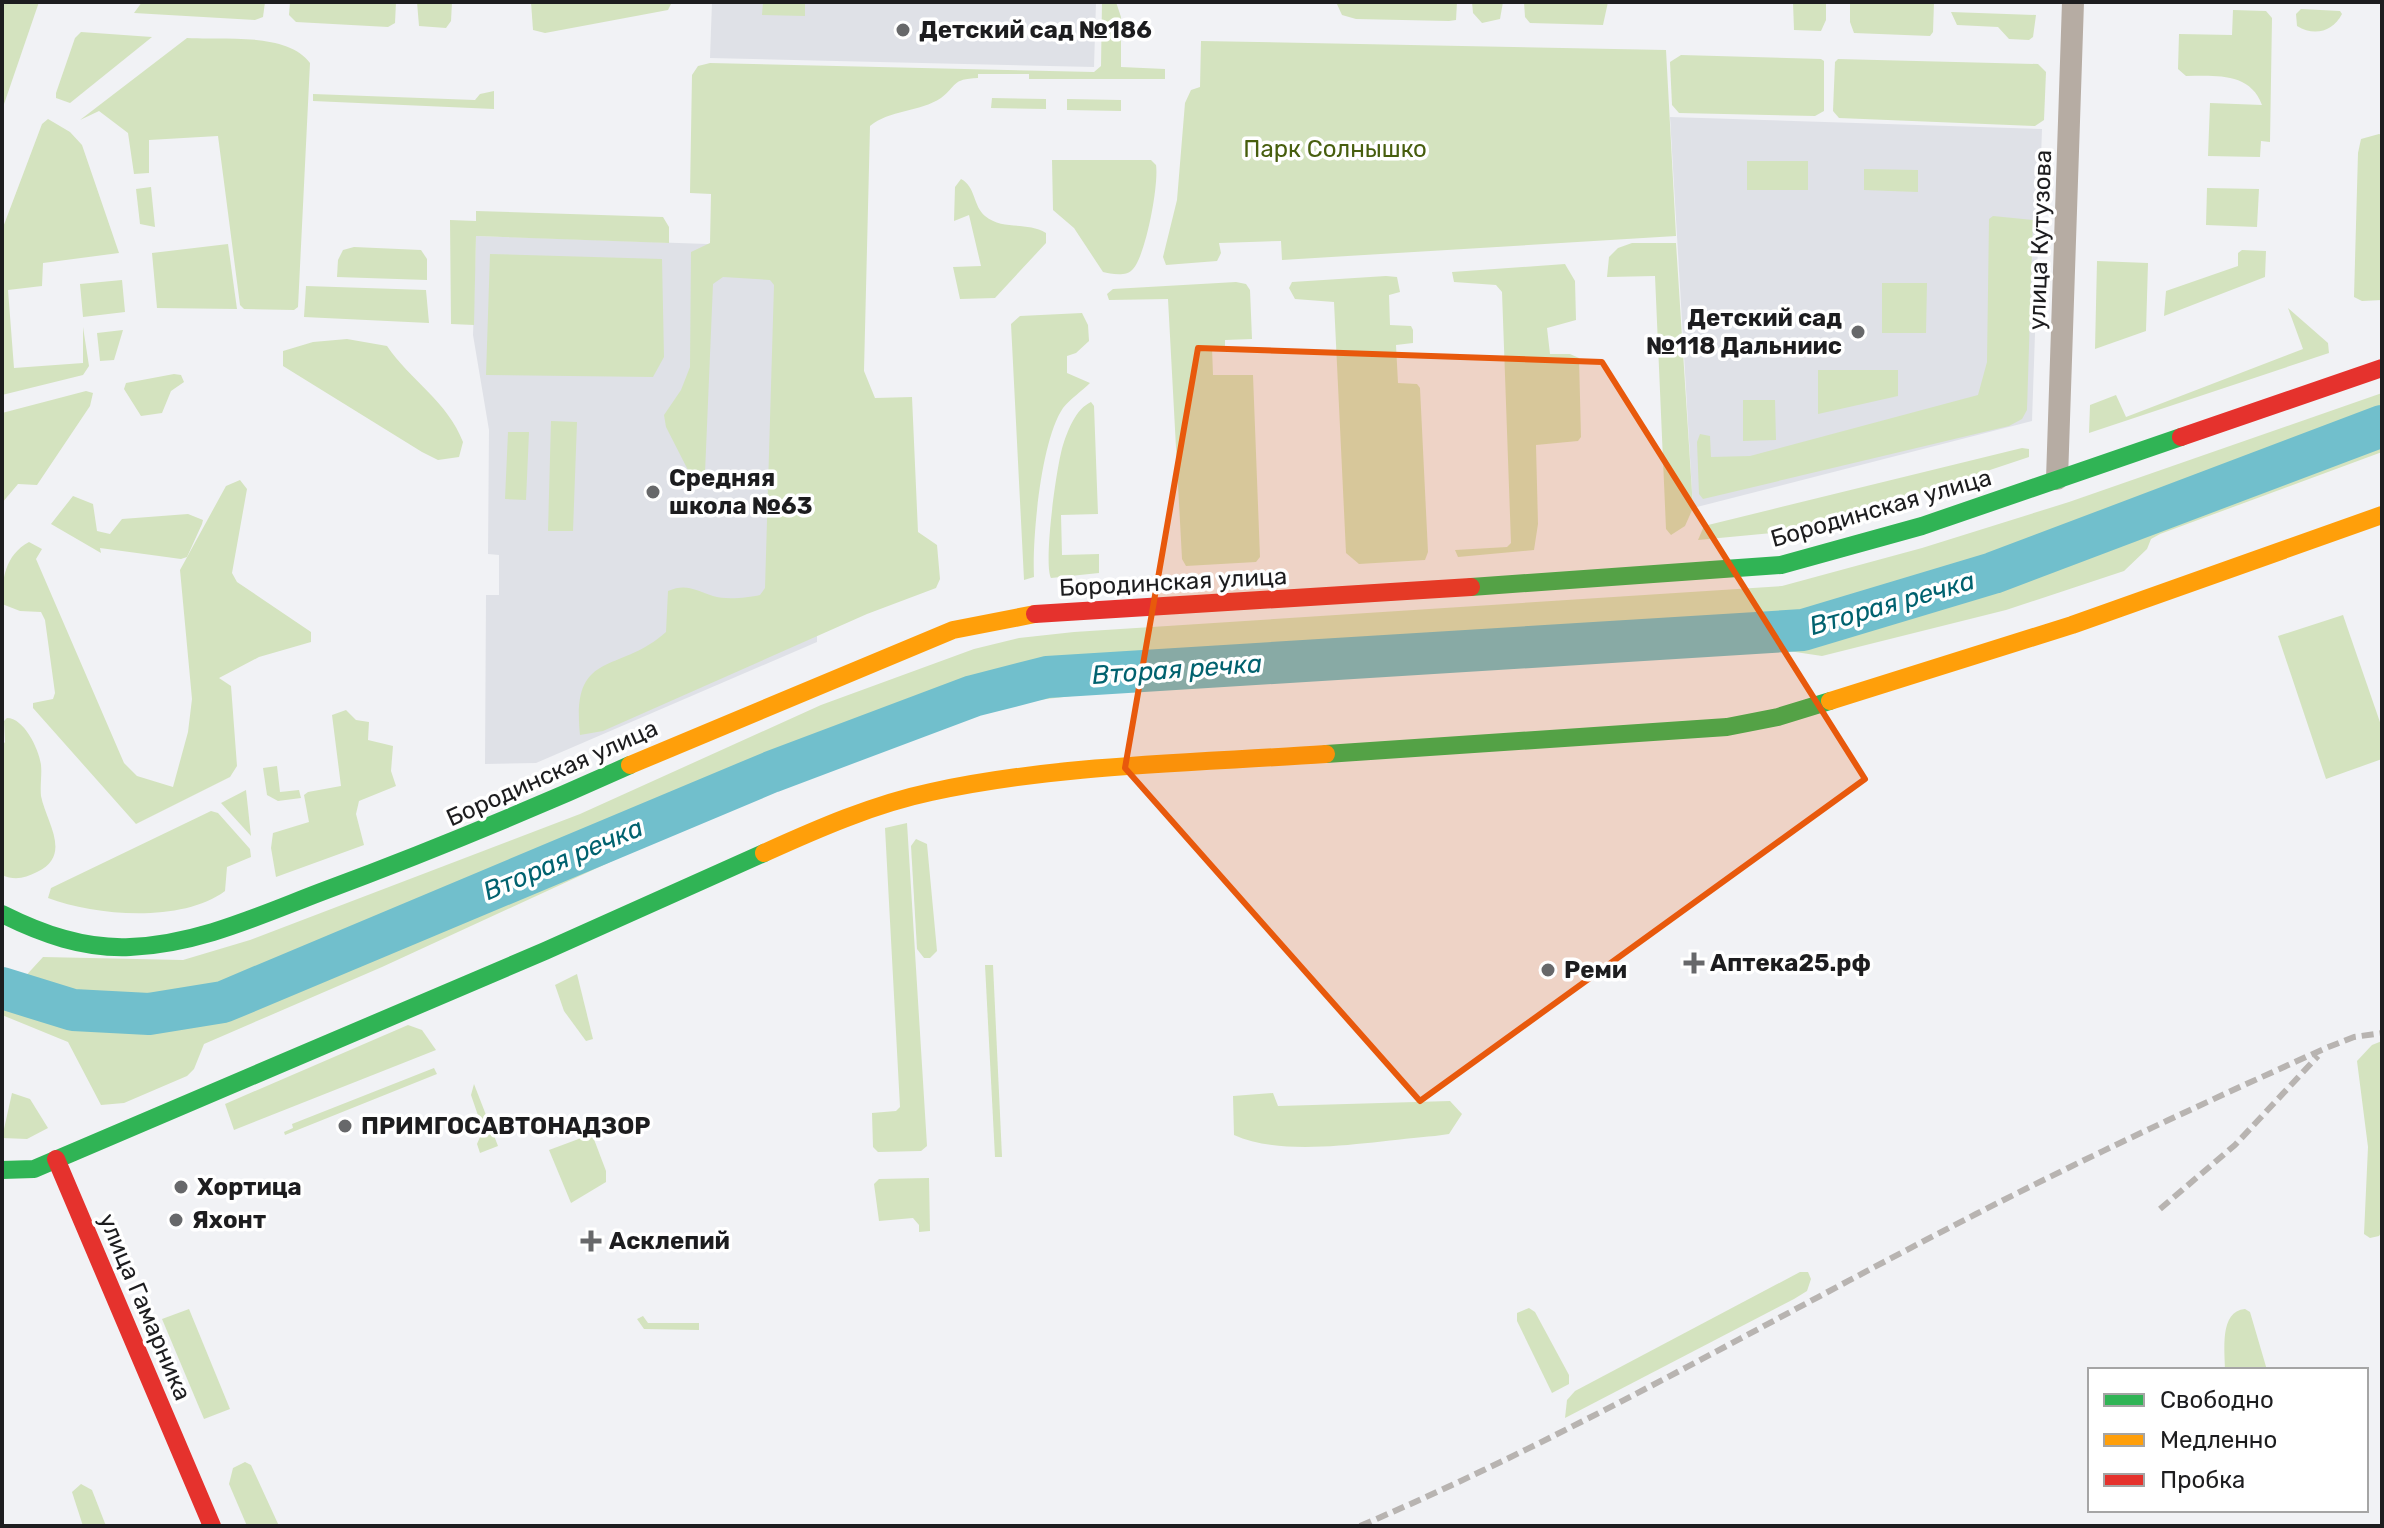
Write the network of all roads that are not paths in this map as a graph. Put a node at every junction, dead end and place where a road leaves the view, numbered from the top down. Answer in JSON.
{"nodes":[{"id":1,"x":2073,"y":2,"type":"edge"},
{"id":2,"x":2382,"y":368,"type":"edge"},
{"id":3,"x":2057,"y":479,"type":"junction"},
{"id":4,"x":2382,"y":515,"type":"edge"},
{"id":5,"x":2,"y":914,"type":"edge"},
{"id":6,"x":56,"y":1159,"type":"junction"},
{"id":7,"x":2,"y":1170,"type":"edge"},
{"id":8,"x":212,"y":1526,"type":"edge"}],
"edges":[{"from":1,"to":3,"type":"street","name":"улица Кутузова"},
{"from":2,"to":3,"type":"main road","name":"Бородинская улица"},
{"from":3,"to":5,"type":"main road","name":"Бородинская улица"},
{"from":4,"to":6,"type":"main road"},
{"from":6,"to":7,"type":"main road"},
{"from":6,"to":8,"type":"main road","name":"улица Гамарника"}]}
